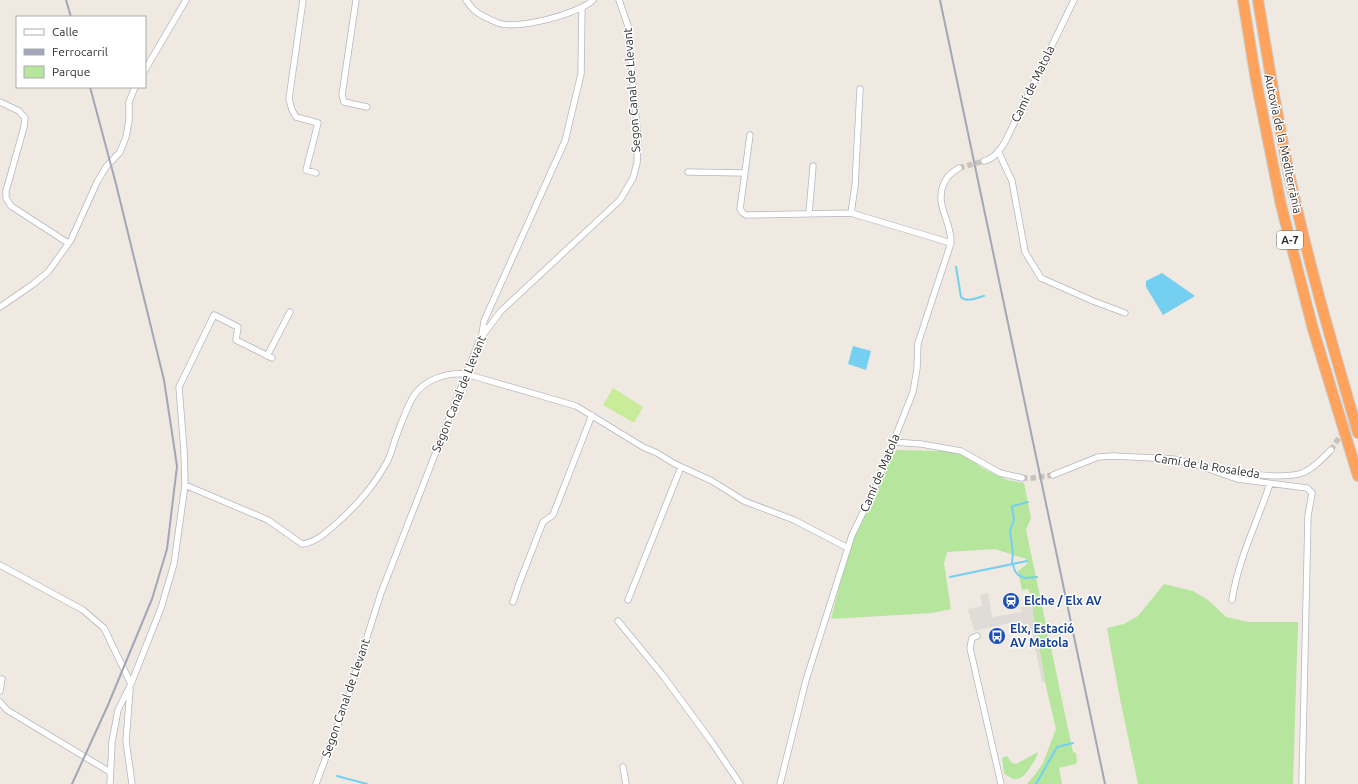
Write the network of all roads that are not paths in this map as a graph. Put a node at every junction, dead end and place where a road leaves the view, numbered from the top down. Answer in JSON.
{"nodes":[{"id":1,"x":186,"y":0,"type":"edge"},
{"id":2,"x":303,"y":0,"type":"edge"},
{"id":3,"x":356,"y":0,"type":"edge"},
{"id":4,"x":466,"y":0,"type":"edge"},
{"id":5,"x":593,"y":0,"type":"edge"},
{"id":6,"x":619,"y":0,"type":"edge"},
{"id":7,"x":1074,"y":0,"type":"edge"},
{"id":8,"x":1243,"y":0,"type":"edge"},
{"id":9,"x":1258,"y":0,"type":"edge"},
{"id":10,"x":582,"y":7,"type":"junction"},
{"id":11,"x":146,"y":68,"type":"edge"},
{"id":12,"x":135,"y":88,"type":"edge"},
{"id":13,"x":860,"y":89,"type":"dead end"},
{"id":14,"x":0,"y":102,"type":"edge"},
{"id":15,"x":366,"y":107,"type":"dead end"},
{"id":16,"x":750,"y":134,"type":"dead end"},
{"id":17,"x":998,"y":151,"type":"junction"},
{"id":18,"x":984,"y":161,"type":"tunnel mouth"},
{"id":19,"x":813,"y":166,"type":"dead end"},
{"id":20,"x":959,"y":168,"type":"tunnel mouth"},
{"id":21,"x":688,"y":172,"type":"dead end"},
{"id":22,"x":316,"y":173,"type":"dead end"},
{"id":23,"x":745,"y":173,"type":"junction"},
{"id":24,"x":851,"y":213,"type":"junction"},
{"id":25,"x":809,"y":214,"type":"junction"},
{"id":26,"x":68,"y":243,"type":"junction"},
{"id":27,"x":951,"y":243,"type":"junction"},
{"id":28,"x":0,"y":307,"type":"edge"},
{"id":29,"x":290,"y":312,"type":"dead end"},
{"id":30,"x":1125,"y":314,"type":"dead end"},
{"id":31,"x":481,"y":336,"type":"junction"},
{"id":32,"x":466,"y":374,"type":"junction"},
{"id":33,"x":592,"y":415,"type":"junction"},
{"id":34,"x":1358,"y":433,"type":"edge"},
{"id":35,"x":893,"y":442,"type":"junction"},
{"id":36,"x":1331,"y":450,"type":"tunnel mouth"},
{"id":37,"x":681,"y":467,"type":"junction"},
{"id":38,"x":1206,"y":468,"type":"junction"},
{"id":39,"x":1053,"y":474,"type":"tunnel mouth"},
{"id":40,"x":1358,"y":476,"type":"edge"},
{"id":41,"x":1022,"y":478,"type":"tunnel mouth"},
{"id":42,"x":1270,"y":484,"type":"junction"},
{"id":43,"x":186,"y":485,"type":"junction"},
{"id":44,"x":848,"y":548,"type":"junction"},
{"id":45,"x":0,"y":565,"type":"edge"},
{"id":46,"x":628,"y":600,"type":"dead end"},
{"id":47,"x":1232,"y":600,"type":"dead end"},
{"id":48,"x":513,"y":602,"type":"dead end"},
{"id":49,"x":618,"y":620,"type":"dead end"},
{"id":50,"x":977,"y":636,"type":"dead end"},
{"id":51,"x":2,"y":679,"type":"dead end"},
{"id":52,"x":131,"y":684,"type":"junction"},
{"id":53,"x":0,"y":691,"type":"edge"},
{"id":54,"x":0,"y":702,"type":"edge"},
{"id":55,"x":623,"y":767,"type":"dead end"},
{"id":56,"x":110,"y":772,"type":"junction"},
{"id":57,"x":110,"y":784,"type":"edge"},
{"id":58,"x":132,"y":784,"type":"edge"},
{"id":59,"x":316,"y":784,"type":"edge"},
{"id":60,"x":626,"y":784,"type":"edge"},
{"id":61,"x":740,"y":784,"type":"edge"},
{"id":62,"x":780,"y":784,"type":"edge"},
{"id":63,"x":1001,"y":784,"type":"edge"},
{"id":64,"x":1302,"y":784,"type":"edge"}],
"edges":[{"from":1,"to":11,"type":"street"},
{"from":2,"to":22,"type":"street"},
{"from":3,"to":15,"type":"street"},
{"from":4,"to":10,"type":"street"},
{"from":5,"to":10,"type":"street"},
{"from":6,"to":31,"type":"street","name":"Segon Canal de Llevant"},
{"from":7,"to":17,"type":"street","name":"Camí de Matola"},
{"from":8,"to":40,"type":"highway","name":"Autovia de la Mediterrània","number":"A-7"},
{"from":9,"to":34,"type":"highway","name":"Autovia de la Mediterrània","number":"A-7"},
{"from":10,"to":31,"type":"street"},
{"from":12,"to":26,"type":"street"},
{"from":13,"to":24,"type":"street"},
{"from":14,"to":26,"type":"street"},
{"from":16,"to":23,"type":"street"},
{"from":17,"to":18,"type":"street","name":"Camí de Matola"},
{"from":17,"to":30,"type":"street"},
{"from":19,"to":25,"type":"street"},
{"from":20,"to":27,"type":"street","name":"Camí de Matola"},
{"from":21,"to":23,"type":"street"},
{"from":23,"to":25,"type":"street"},
{"from":24,"to":25,"type":"street"},
{"from":24,"to":27,"type":"street"},
{"from":26,"to":28,"type":"street"},
{"from":27,"to":35,"type":"street","name":"Camí de Matola"},
{"from":29,"to":43,"type":"street"},
{"from":31,"to":32,"type":"street","name":"Segon Canal de Llevant"},
{"from":32,"to":33,"type":"street"},
{"from":32,"to":43,"type":"street"},
{"from":32,"to":59,"type":"street","name":"Segon Canal de Llevant"},
{"from":33,"to":37,"type":"street"},
{"from":33,"to":48,"type":"street"},
{"from":35,"to":41,"type":"street"},
{"from":35,"to":44,"type":"street","name":"Camí de Matola"},
{"from":36,"to":38,"type":"street","name":"Camí de la Rosaleda"},
{"from":37,"to":44,"type":"street"},
{"from":37,"to":46,"type":"street"},
{"from":38,"to":39,"type":"street","name":"Camí de la Rosaleda"},
{"from":38,"to":42,"type":"street"},
{"from":42,"to":47,"type":"street"},
{"from":42,"to":64,"type":"street"},
{"from":43,"to":52,"type":"street"},
{"from":44,"to":62,"type":"street","name":"Camí de Matola"},
{"from":45,"to":52,"type":"street"},
{"from":49,"to":61,"type":"street"},
{"from":50,"to":63,"type":"street"},
{"from":51,"to":53,"type":"street"},
{"from":52,"to":56,"type":"street"},
{"from":52,"to":58,"type":"street"},
{"from":54,"to":56,"type":"street"},
{"from":55,"to":60,"type":"street"},
{"from":56,"to":57,"type":"street"}]}
